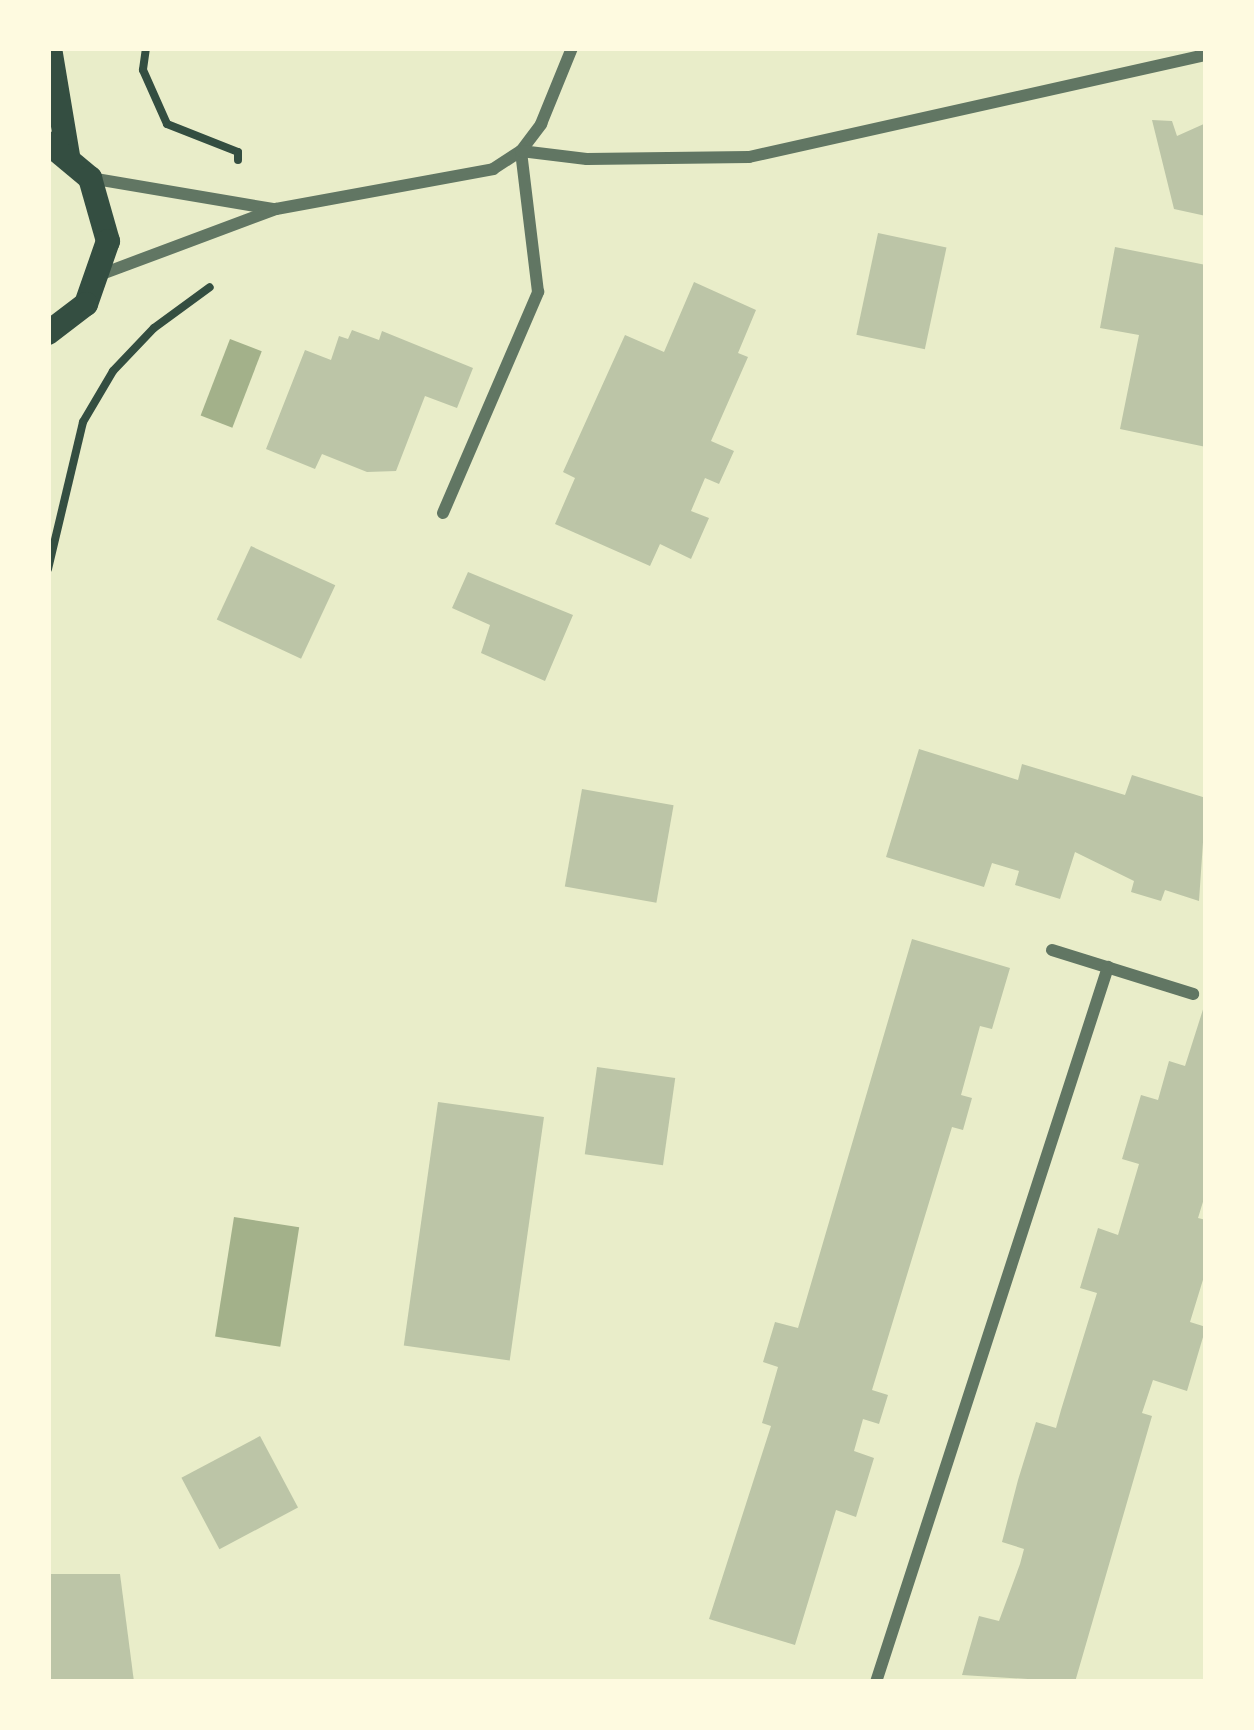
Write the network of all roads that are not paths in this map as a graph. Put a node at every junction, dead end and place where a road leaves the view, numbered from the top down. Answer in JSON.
{"nodes":[{"id":1,"x":50,"y":48,"type":"edge"},
{"id":2,"x":572,"y":48,"type":"edge"},
{"id":3,"x":1206,"y":55,"type":"edge"},
{"id":4,"x":58,"y":149,"type":"edge"},
{"id":5,"x":521,"y":151,"type":"junction"},
{"id":6,"x":90,"y":178,"type":"junction"},
{"id":7,"x":275,"y":209,"type":"junction"},
{"id":8,"x":101,"y":274,"type":"junction"},
{"id":9,"x":48,"y":333,"type":"edge"},
{"id":10,"x":443,"y":513,"type":"dead end"},
{"id":11,"x":1052,"y":950,"type":"dead end"},
{"id":12,"x":1108,"y":967,"type":"junction"},
{"id":13,"x":1193,"y":994,"type":"dead end"},
{"id":14,"x":876,"y":1682,"type":"edge"}],
"edges":[{"from":1,"to":4,"type":"main road"},
{"from":2,"to":5,"type":"street"},
{"from":3,"to":5,"type":"street"},
{"from":4,"to":6,"type":"main road"},
{"from":5,"to":7,"type":"street"},
{"from":5,"to":10,"type":"street"},
{"from":6,"to":7,"type":"street"},
{"from":6,"to":8,"type":"main road"},
{"from":7,"to":8,"type":"street"},
{"from":8,"to":9,"type":"main road"},
{"from":11,"to":12,"type":"street"},
{"from":12,"to":13,"type":"street"},
{"from":12,"to":14,"type":"street"}]}
